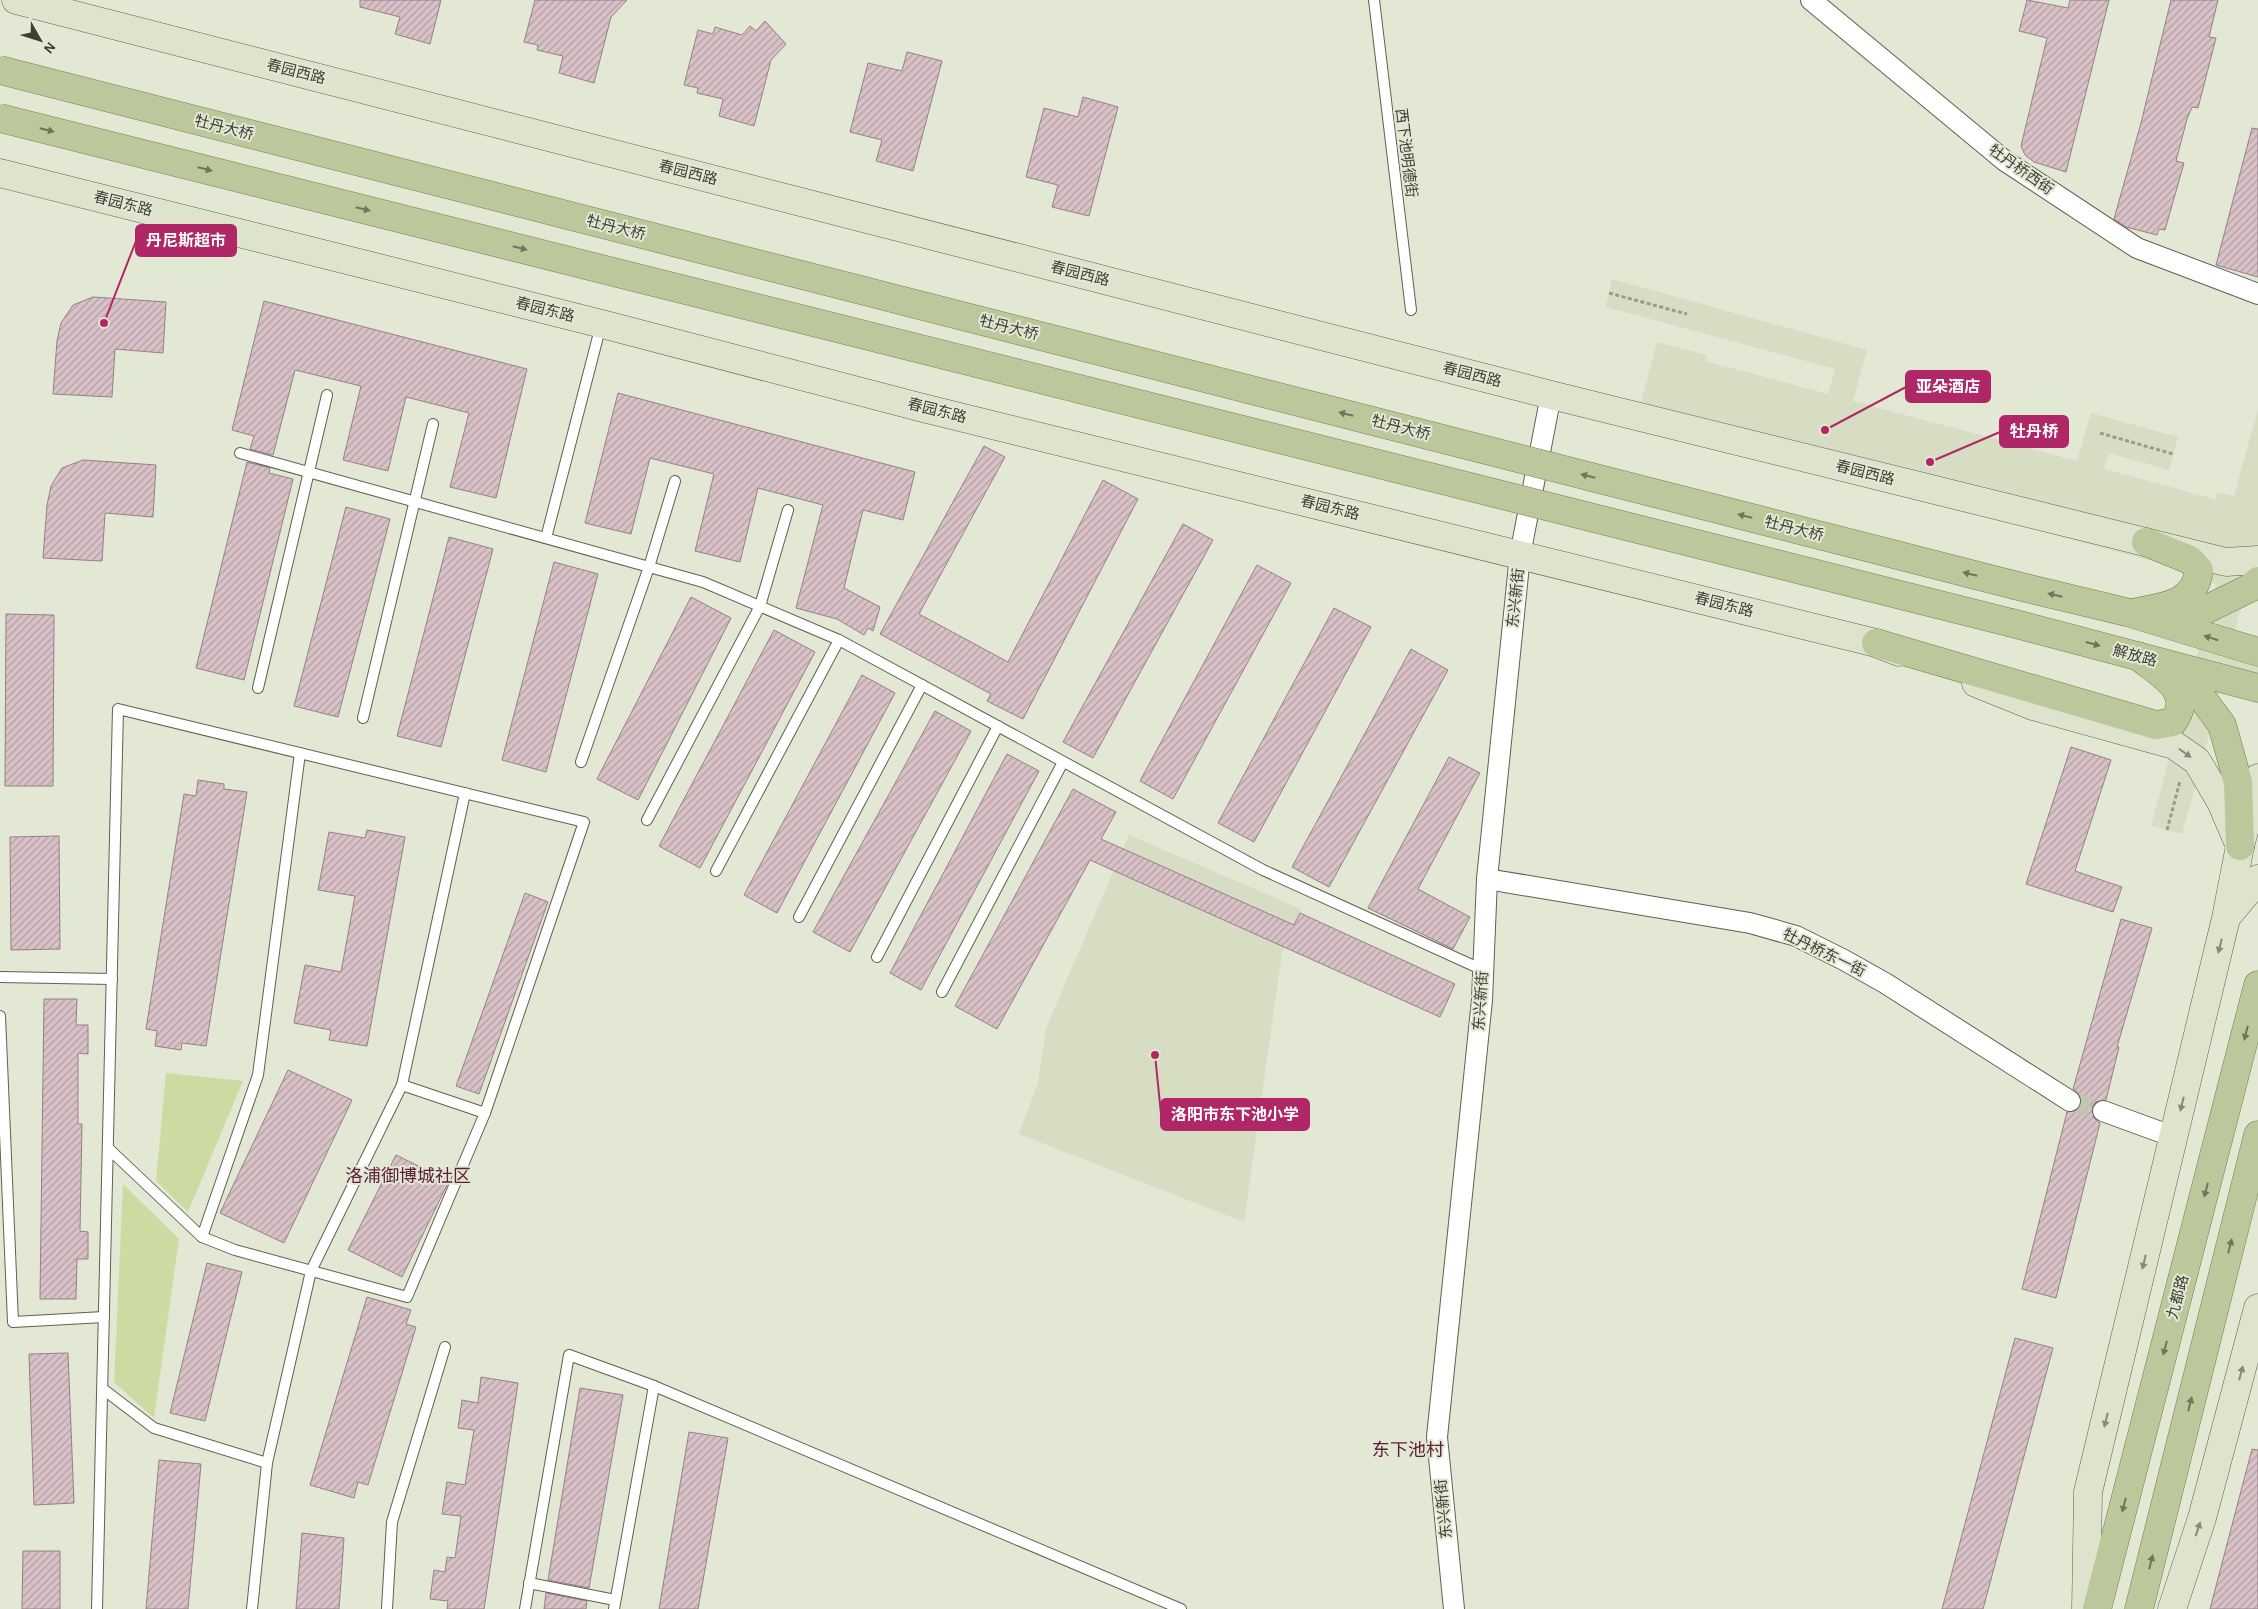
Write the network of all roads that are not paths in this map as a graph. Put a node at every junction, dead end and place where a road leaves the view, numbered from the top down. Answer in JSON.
{"nodes":[{"id":1,"x":16,"y":0,"type":"edge"},
{"id":2,"x":1374,"y":0,"type":"edge"},
{"id":3,"x":1811,"y":0,"type":"edge"},
{"id":4,"x":0,"y":70,"type":"edge"},
{"id":5,"x":0,"y":118,"type":"edge"},
{"id":6,"x":0,"y":173,"type":"edge"},
{"id":7,"x":2258,"y":294,"type":"edge"},
{"id":8,"x":1411,"y":310,"type":"dead end"},
{"id":9,"x":602,"y":324,"type":"junction"},
{"id":10,"x":327,"y":395,"type":"dead end"},
{"id":11,"x":1551,"y":395,"type":"junction"},
{"id":12,"x":433,"y":424,"type":"dead end"},
{"id":13,"x":240,"y":453,"type":"dead end"},
{"id":14,"x":309,"y":472,"type":"junction"},
{"id":15,"x":675,"y":482,"type":"dead end"},
{"id":16,"x":415,"y":502,"type":"junction"},
{"id":17,"x":788,"y":510,"type":"dead end"},
{"id":18,"x":546,"y":538,"type":"junction"},
{"id":19,"x":2146,"y":542,"type":"junction"},
{"id":20,"x":1520,"y":555,"type":"junction"},
{"id":21,"x":2258,"y":560,"type":"edge"},
{"id":22,"x":649,"y":567,"type":"junction"},
{"id":23,"x":2258,"y":581,"type":"edge"},
{"id":24,"x":760,"y":606,"type":"junction"},
{"id":25,"x":2130,"y":613,"type":"junction"},
{"id":26,"x":839,"y":640,"type":"junction"},
{"id":27,"x":1876,"y":643,"type":"junction"},
{"id":28,"x":2258,"y":652,"type":"edge"},
{"id":29,"x":2138,"y":656,"type":"junction"},
{"id":30,"x":922,"y":685,"type":"junction"},
{"id":31,"x":258,"y":688,"type":"dead end"},
{"id":32,"x":2258,"y":688,"type":"edge"},
{"id":33,"x":363,"y":718,"type":"dead end"},
{"id":34,"x":998,"y":726,"type":"junction"},
{"id":35,"x":300,"y":753,"type":"junction"},
{"id":36,"x":581,"y":762,"type":"dead end"},
{"id":37,"x":1064,"y":762,"type":"junction"},
{"id":38,"x":2258,"y":778,"type":"edge"},
{"id":39,"x":465,"y":793,"type":"junction"},
{"id":40,"x":648,"y":820,"type":"dead end"},
{"id":41,"x":2240,"y":846,"type":"junction"},
{"id":42,"x":716,"y":872,"type":"dead end"},
{"id":43,"x":2258,"y":878,"type":"edge"},
{"id":44,"x":1487,"y":880,"type":"junction"},
{"id":45,"x":799,"y":916,"type":"dead end"},
{"id":46,"x":2226,"y":918,"type":"junction"},
{"id":47,"x":877,"y":957,"type":"dead end"},
{"id":48,"x":1483,"y":970,"type":"junction"},
{"id":49,"x":0,"y":977,"type":"edge"},
{"id":50,"x":112,"y":980,"type":"junction"},
{"id":51,"x":2258,"y":986,"type":"edge"},
{"id":52,"x":942,"y":992,"type":"dead end"},
{"id":53,"x":0,"y":1016,"type":"edge"},
{"id":54,"x":402,"y":1085,"type":"junction"},
{"id":55,"x":2070,"y":1101,"type":"tunnel mouth"},
{"id":56,"x":2103,"y":1111,"type":"tunnel mouth"},
{"id":57,"x":485,"y":1113,"type":"junction"},
{"id":58,"x":2258,"y":1135,"type":"edge"},
{"id":59,"x":2174,"y":1137,"type":"junction"},
{"id":60,"x":109,"y":1149,"type":"junction"},
{"id":61,"x":202,"y":1238,"type":"junction"},
{"id":62,"x":311,"y":1270,"type":"junction"},
{"id":63,"x":2258,"y":1308,"type":"edge"},
{"id":64,"x":104,"y":1317,"type":"junction"},
{"id":65,"x":444,"y":1347,"type":"dead end"},
{"id":66,"x":654,"y":1386,"type":"junction"},
{"id":67,"x":102,"y":1389,"type":"junction"},
{"id":68,"x":267,"y":1463,"type":"junction"},
{"id":69,"x":529,"y":1583,"type":"junction"},
{"id":70,"x":614,"y":1604,"type":"edge"},
{"id":71,"x":97,"y":1609,"type":"edge"},
{"id":72,"x":252,"y":1609,"type":"edge"},
{"id":73,"x":387,"y":1609,"type":"edge"},
{"id":74,"x":525,"y":1609,"type":"edge"},
{"id":75,"x":1181,"y":1609,"type":"edge"},
{"id":76,"x":1454,"y":1609,"type":"edge"},
{"id":77,"x":2086,"y":1609,"type":"edge"},
{"id":78,"x":2097,"y":1609,"type":"edge"},
{"id":79,"x":2139,"y":1609,"type":"edge"},
{"id":80,"x":2172,"y":1609,"type":"edge"}],
"edges":[{"from":1,"to":11,"type":"street","name":"春园西路"},
{"from":2,"to":8,"type":"lane","name":"西下池明德街"},
{"from":3,"to":7,"type":"street","name":"牡丹桥西街"},
{"from":25,"to":4,"type":"main road","name":"牡丹大桥","one_way":true,"bridge":true},
{"from":5,"to":29,"type":"main road","name":"解放路","one_way":true,"bridge":true},
{"from":6,"to":9,"type":"street","name":"春园东路"},
{"from":9,"to":18,"type":"lane"},
{"from":9,"to":20,"type":"street","name":"春园东路"},
{"from":10,"to":14,"type":"lane"},
{"from":11,"to":19,"type":"street","name":"春园西路"},
{"from":11,"to":20,"type":"street","name":"东兴新街"},
{"from":12,"to":16,"type":"lane"},
{"from":13,"to":14,"type":"lane"},
{"from":14,"to":16,"type":"lane"},
{"from":14,"to":31,"type":"lane"},
{"from":15,"to":22,"type":"lane"},
{"from":16,"to":18,"type":"lane"},
{"from":16,"to":33,"type":"lane"},
{"from":17,"to":24,"type":"lane"},
{"from":18,"to":22,"type":"lane"},
{"from":19,"to":21,"type":"street","name":"春园西路"},
{"from":19,"to":25,"type":"main road"},
{"from":20,"to":27,"type":"street","name":"春园东路"},
{"from":20,"to":44,"type":"street","name":"东兴新街"},
{"from":22,"to":24,"type":"lane"},
{"from":22,"to":36,"type":"lane"},
{"from":23,"to":25,"type":"main road"},
{"from":24,"to":26,"type":"lane"},
{"from":24,"to":40,"type":"lane"},
{"from":28,"to":25,"type":"main road","one_way":true},
{"from":26,"to":30,"type":"lane"},
{"from":26,"to":42,"type":"lane"},
{"from":27,"to":29,"type":"main road"},
{"from":27,"to":41,"type":"street","name":"春园东路","one_way":true},
{"from":29,"to":32,"type":"main road","name":"解放路"},
{"from":29,"to":41,"type":"main road"},
{"from":30,"to":34,"type":"lane"},
{"from":30,"to":45,"type":"lane"},
{"from":34,"to":37,"type":"lane"},
{"from":34,"to":47,"type":"lane"},
{"from":35,"to":39,"type":"lane"},
{"from":35,"to":50,"type":"lane"},
{"from":35,"to":61,"type":"lane"},
{"from":37,"to":48,"type":"lane"},
{"from":37,"to":52,"type":"lane"},
{"from":38,"to":41,"type":"street"},
{"from":39,"to":54,"type":"lane"},
{"from":39,"to":57,"type":"lane"},
{"from":41,"to":46,"type":"street"},
{"from":43,"to":46,"type":"street"},
{"from":44,"to":48,"type":"street","name":"东兴新街"},
{"from":44,"to":55,"type":"street","name":"牡丹桥东一街"},
{"from":46,"to":59,"type":"street","one_way":true},
{"from":48,"to":76,"type":"street","name":"东兴新街"},
{"from":49,"to":50,"type":"lane"},
{"from":50,"to":60,"type":"lane"},
{"from":51,"to":78,"type":"main road","name":"九都路","one_way":true},
{"from":53,"to":64,"type":"lane"},
{"from":54,"to":57,"type":"lane"},
{"from":54,"to":62,"type":"lane"},
{"from":56,"to":59,"type":"street"},
{"from":57,"to":62,"type":"lane"},
{"from":79,"to":58,"type":"main road","one_way":true},
{"from":59,"to":77,"type":"street","one_way":true},
{"from":60,"to":61,"type":"lane"},
{"from":60,"to":64,"type":"lane"},
{"from":61,"to":62,"type":"lane"},
{"from":62,"to":68,"type":"lane"},
{"from":80,"to":63,"type":"street","one_way":true},
{"from":64,"to":67,"type":"lane"},
{"from":65,"to":73,"type":"lane"},
{"from":66,"to":69,"type":"lane"},
{"from":66,"to":70,"type":"lane"},
{"from":66,"to":75,"type":"lane"},
{"from":67,"to":68,"type":"lane"},
{"from":67,"to":71,"type":"lane"},
{"from":68,"to":72,"type":"lane"},
{"from":69,"to":70,"type":"lane"},
{"from":69,"to":74,"type":"lane"}]}
